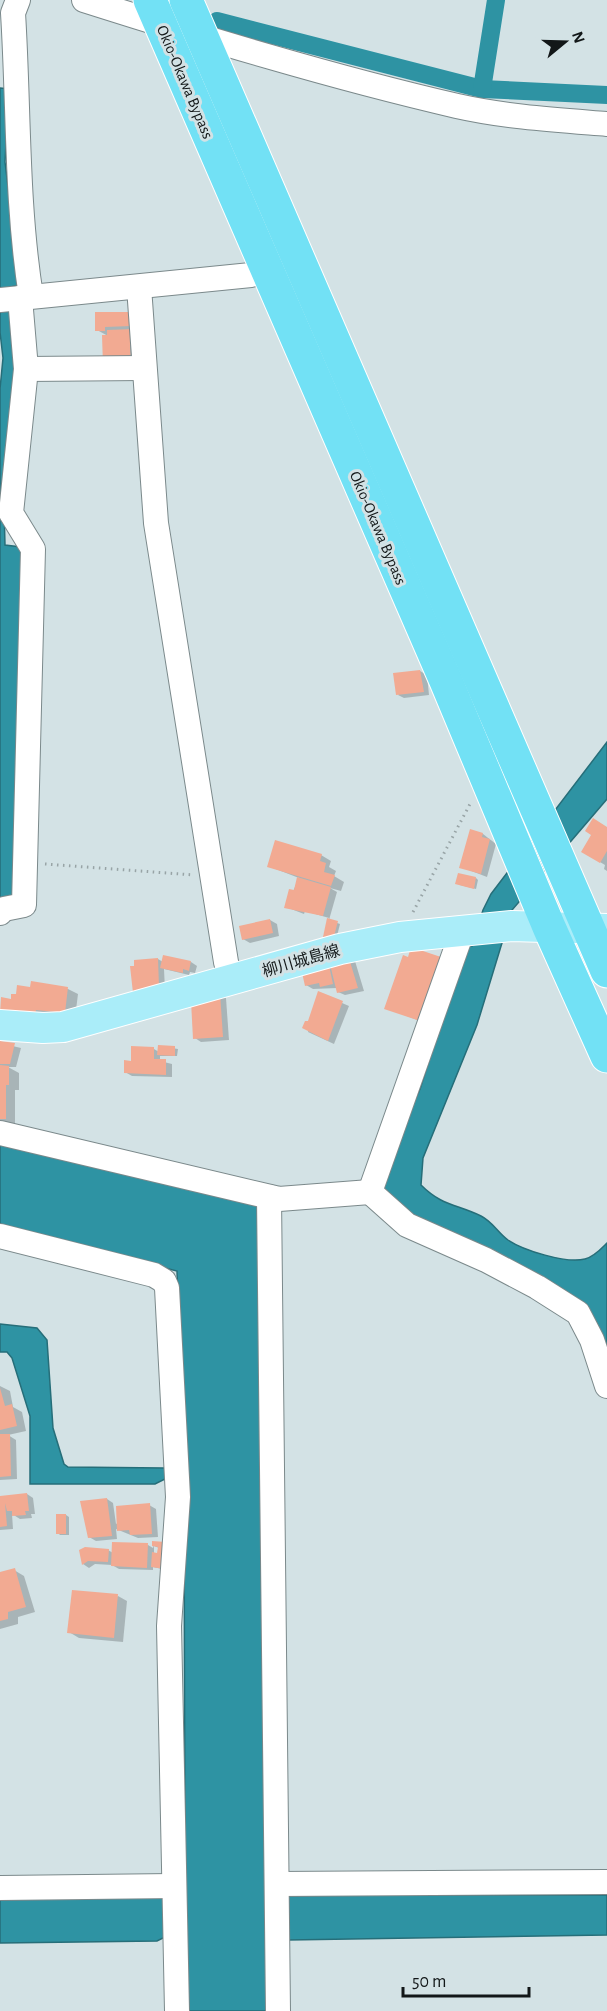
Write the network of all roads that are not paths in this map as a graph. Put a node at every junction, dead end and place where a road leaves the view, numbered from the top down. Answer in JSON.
{"nodes":[{"id":1,"x":18,"y":0,"type":"edge"},
{"id":2,"x":84,"y":0,"type":"edge"},
{"id":3,"x":186,"y":0,"type":"edge"},
{"id":4,"x":155,"y":12,"type":"edge"},
{"id":5,"x":202,"y":38,"type":"junction"},
{"id":6,"x":8,"y":73,"type":"edge"},
{"id":7,"x":607,"y":124,"type":"edge"},
{"id":8,"x":299,"y":261,"type":"junction"},
{"id":9,"x":267,"y":271,"type":"junction"},
{"id":10,"x":139,"y":286,"type":"junction"},
{"id":11,"x":17,"y":298,"type":"edge"},
{"id":12,"x":143,"y":368,"type":"junction"},
{"id":13,"x":26,"y":369,"type":"junction"},
{"id":14,"x":0,"y":913,"type":"edge"},
{"id":15,"x":549,"y":927,"type":"junction"},
{"id":16,"x":598,"y":929,"type":"edge"},
{"id":17,"x":467,"y":931,"type":"junction"},
{"id":18,"x":607,"y":971,"type":"edge"},
{"id":19,"x":231,"y":980,"type":"junction"},
{"id":20,"x":0,"y":1025,"type":"edge"},
{"id":21,"x":607,"y":1056,"type":"edge"},
{"id":22,"x":0,"y":1133,"type":"edge"},
{"id":23,"x":370,"y":1192,"type":"junction"},
{"id":24,"x":269,"y":1197,"type":"junction"},
{"id":25,"x":0,"y":1236,"type":"edge"},
{"id":26,"x":607,"y":1386,"type":"edge"},
{"id":27,"x":607,"y":1882,"type":"edge"},
{"id":28,"x":277,"y":1884,"type":"junction"},
{"id":29,"x":173,"y":1886,"type":"junction"},
{"id":30,"x":0,"y":1888,"type":"edge"},
{"id":31,"x":177,"y":2011,"type":"edge"},
{"id":32,"x":278,"y":2011,"type":"edge"}],
"edges":[{"from":1,"to":6,"type":"street"},
{"from":2,"to":4,"type":"street"},
{"from":3,"to":5,"type":"highway","name":"Okio-Okawa Bypass"},
{"from":4,"to":5,"type":"street"},
{"from":4,"to":9,"type":"highway","name":"Okio-Okawa Bypass"},
{"from":5,"to":7,"type":"street"},
{"from":5,"to":8,"type":"highway","name":"Okio-Okawa Bypass"},
{"from":6,"to":11,"type":"street"},
{"from":8,"to":9,"type":"street"},
{"from":8,"to":16,"type":"highway","name":"Okio-Okawa Bypass"},
{"from":9,"to":10,"type":"street"},
{"from":9,"to":15,"type":"highway","name":"Okio-Okawa Bypass"},
{"from":10,"to":11,"type":"street"},
{"from":10,"to":12,"type":"street"},
{"from":11,"to":13,"type":"street"},
{"from":12,"to":13,"type":"street"},
{"from":12,"to":19,"type":"street"},
{"from":13,"to":14,"type":"street"},
{"from":15,"to":16,"type":"main road","name":"柳川城島線"},
{"from":15,"to":17,"type":"main road","name":"柳川城島線"},
{"from":15,"to":21,"type":"highway","name":"Okio-Okawa Bypass"},
{"from":16,"to":18,"type":"highway","name":"Okio-Okawa Bypass"},
{"from":17,"to":19,"type":"main road","name":"柳川城島線"},
{"from":17,"to":23,"type":"street"},
{"from":19,"to":20,"type":"main road","name":"柳川城島線"},
{"from":22,"to":24,"type":"street"},
{"from":23,"to":24,"type":"street"},
{"from":23,"to":26,"type":"street"},
{"from":24,"to":28,"type":"street"},
{"from":25,"to":29,"type":"street"},
{"from":27,"to":28,"type":"street"},
{"from":28,"to":32,"type":"street"},
{"from":29,"to":30,"type":"street"},
{"from":29,"to":31,"type":"street"}]}
